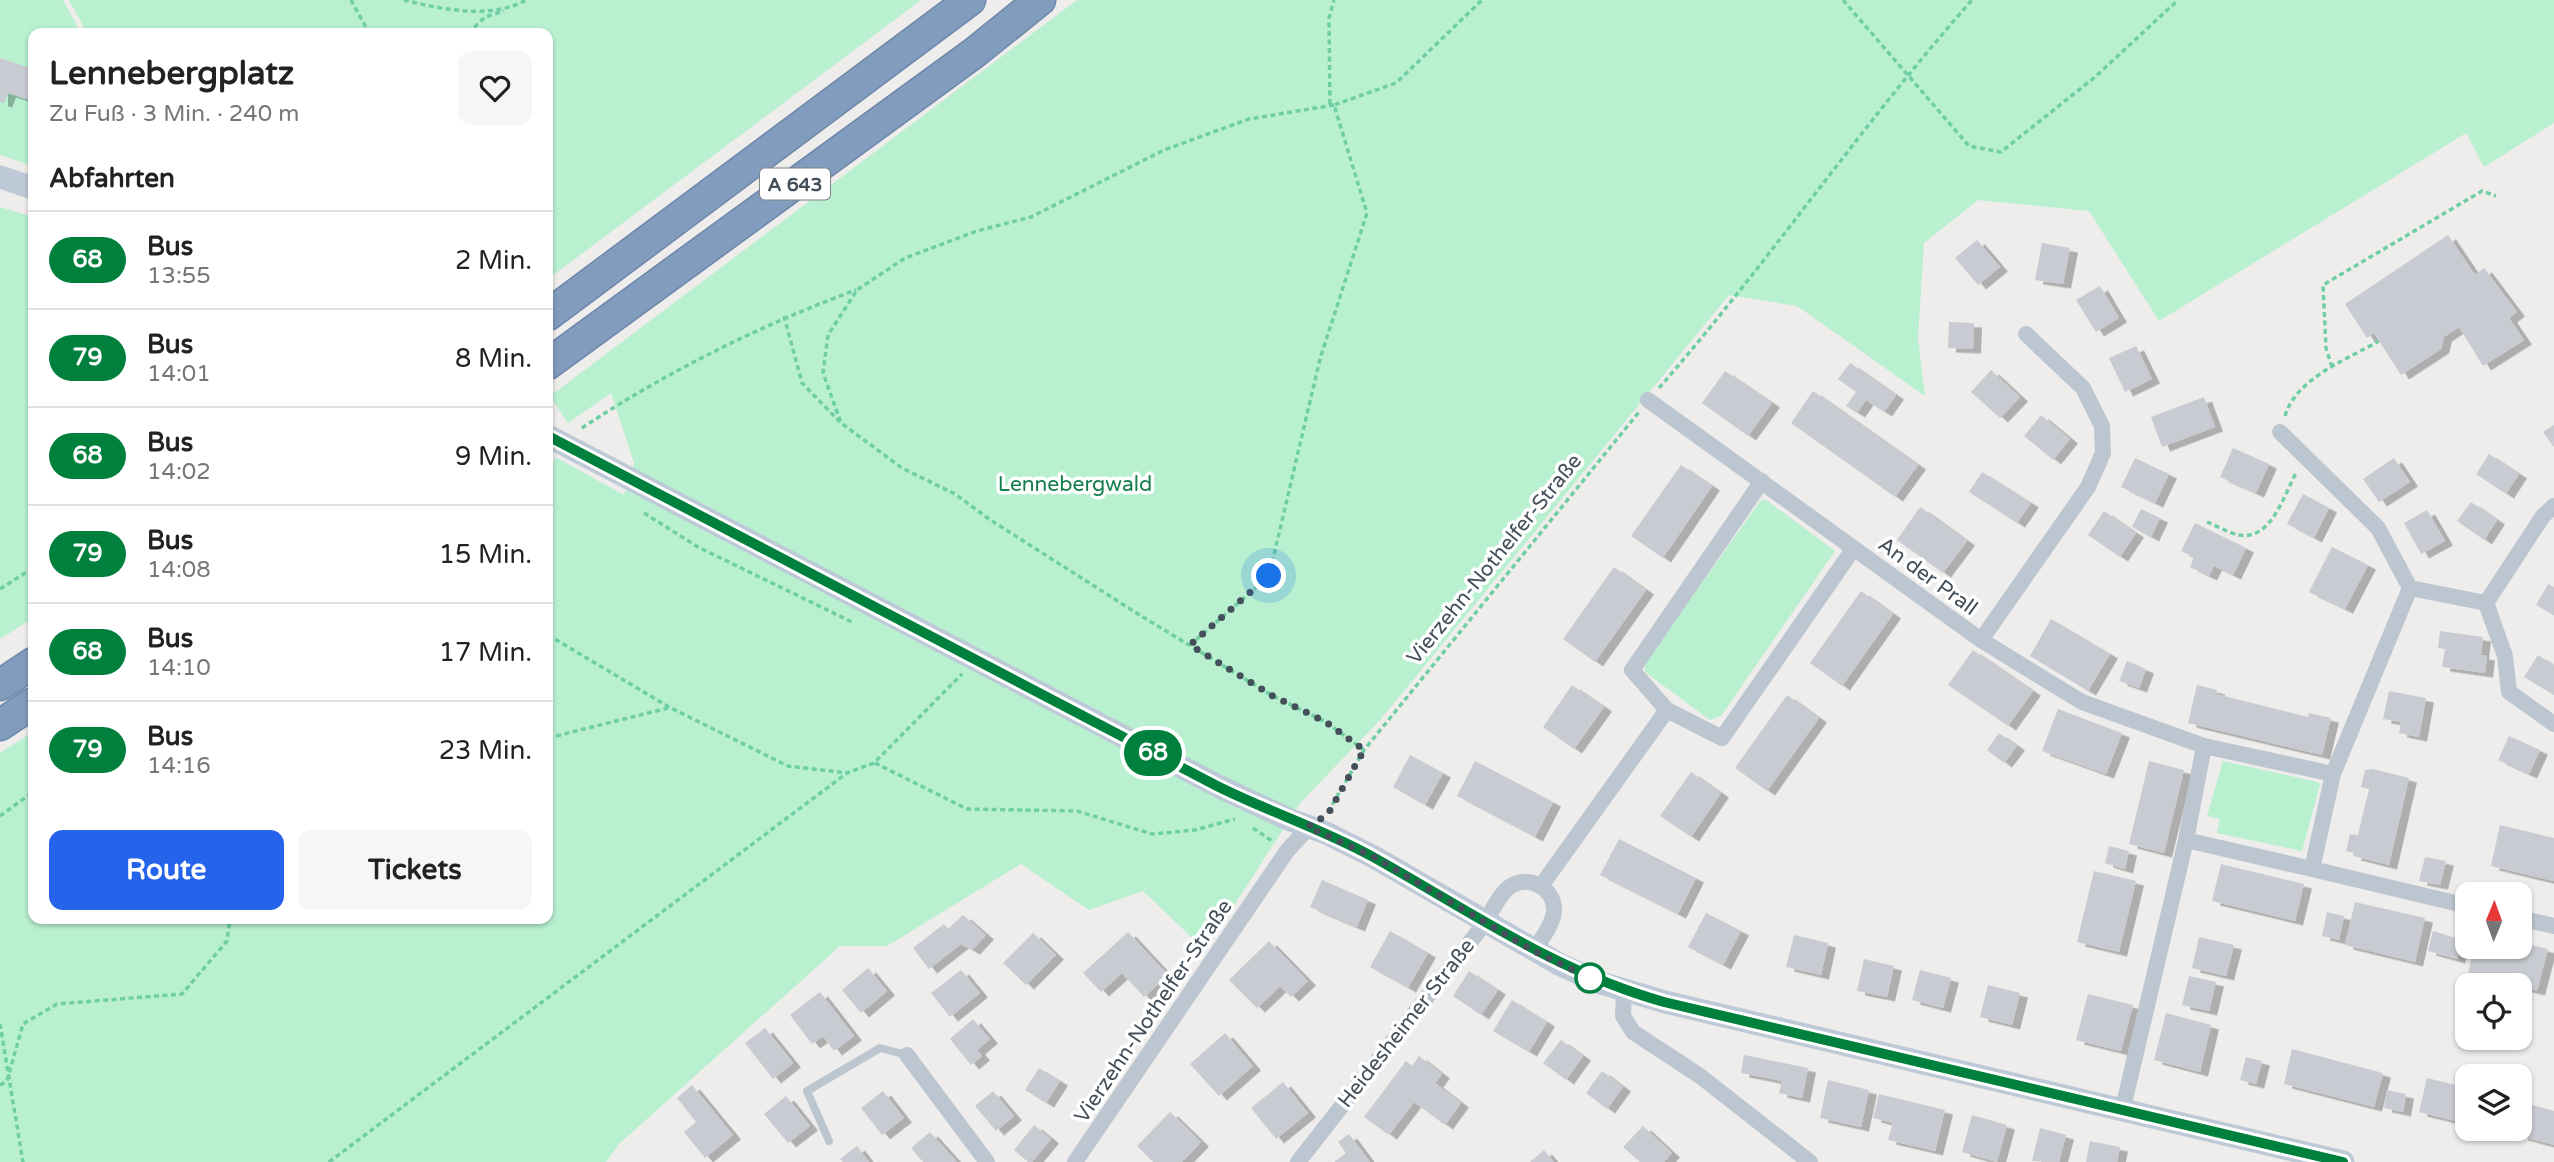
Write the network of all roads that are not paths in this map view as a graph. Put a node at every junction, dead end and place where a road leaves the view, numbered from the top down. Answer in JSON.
{"nodes":[{"id":1,"x":970,"y":0,"type":"edge"},
{"id":2,"x":1040,"y":0,"type":"edge"},
{"id":3,"x":0,"y":177,"type":"edge"},
{"id":4,"x":28,"y":186,"type":"edge"},
{"id":5,"x":553,"y":311,"type":"edge"},
{"id":6,"x":2026,"y":334,"type":"dead end"},
{"id":7,"x":553,"y":360,"type":"edge"},
{"id":8,"x":1648,"y":400,"type":"road end"},
{"id":9,"x":2280,"y":432,"type":"road end"},
{"id":10,"x":554,"y":440,"type":"edge"},
{"id":11,"x":1762,"y":481,"type":"junction"},
{"id":12,"x":2554,"y":506,"type":"edge"},
{"id":13,"x":1854,"y":548,"type":"junction"},
{"id":14,"x":2410,"y":589,"type":"junction"},
{"id":15,"x":2486,"y":603,"type":"junction"},
{"id":16,"x":1981,"y":640,"type":"junction"},
{"id":17,"x":28,"y":666,"type":"edge"},
{"id":18,"x":0,"y":685,"type":"edge"},
{"id":19,"x":28,"y":706,"type":"edge"},
{"id":20,"x":1667,"y":710,"type":"junction"},
{"id":21,"x":2554,"y":724,"type":"edge"},
{"id":22,"x":0,"y":725,"type":"edge"},
{"id":23,"x":2204,"y":747,"type":"junction"},
{"id":24,"x":2333,"y":774,"type":"junction"},
{"id":25,"x":1308,"y":827,"type":"junction"},
{"id":26,"x":2186,"y":840,"type":"junction"},
{"id":27,"x":2312,"y":869,"type":"junction"},
{"id":28,"x":1541,"y":886,"type":"junction"},
{"id":29,"x":2455,"y":903,"type":"edge"},
{"id":30,"x":2532,"y":921,"type":"edge"},
{"id":31,"x":1485,"y":923,"type":"junction"},
{"id":32,"x":2554,"y":926,"type":"edge"},
{"id":33,"x":1534,"y":951,"type":"junction"},
{"id":34,"x":1624,"y":991,"type":"junction"},
{"id":35,"x":907,"y":1055,"type":"joint"},
{"id":36,"x":2122,"y":1112,"type":"junction"},
{"id":37,"x":829,"y":1141,"type":"dead end"},
{"id":38,"x":987,"y":1162,"type":"edge"},
{"id":39,"x":1075,"y":1162,"type":"edge"},
{"id":40,"x":1298,"y":1162,"type":"edge"},
{"id":41,"x":1810,"y":1162,"type":"edge"},
{"id":42,"x":2343,"y":1162,"type":"edge"}],
"edges":[{"from":1,"to":5,"type":"highway","number":"A 643"},
{"from":2,"to":7,"type":"highway","number":"A 643"},
{"from":3,"to":4,"type":"main road"},
{"from":6,"to":16,"type":"street"},
{"from":8,"to":11,"type":"street","name":"An der Prall"},
{"from":9,"to":14,"type":"street"},
{"from":10,"to":25,"type":"main road","name":"Heidesheimer Straße"},
{"from":11,"to":13,"type":"street","name":"An der Prall"},
{"from":11,"to":20,"type":"street"},
{"from":12,"to":15,"type":"street"},
{"from":13,"to":16,"type":"street","name":"An der Prall"},
{"from":13,"to":20,"type":"street"},
{"from":14,"to":15,"type":"street"},
{"from":14,"to":24,"type":"street"},
{"from":15,"to":21,"type":"street"},
{"from":16,"to":23,"type":"street","name":"An der Prall"},
{"from":17,"to":18,"type":"highway"},
{"from":19,"to":22,"type":"highway"},
{"from":20,"to":28,"type":"street"},
{"from":23,"to":24,"type":"street","name":"An der Prall"},
{"from":23,"to":26,"type":"street"},
{"from":24,"to":27,"type":"street"},
{"from":25,"to":31,"type":"main road","name":"Heidesheimer Straße"},
{"from":25,"to":39,"type":"street","name":"Vierzehn-Nothelfer-Straße"},
{"from":26,"to":27,"type":"street"},
{"from":26,"to":36,"type":"street"},
{"from":27,"to":29,"type":"street"},
{"from":28,"to":31,"type":"street"},
{"from":28,"to":33,"type":"street"},
{"from":30,"to":32,"type":"street"},
{"from":31,"to":33,"type":"main road"},
{"from":31,"to":40,"type":"street","name":"Heidesheimer Straße"},
{"from":33,"to":34,"type":"main road"},
{"from":34,"to":36,"type":"main road"},
{"from":34,"to":41,"type":"street"},
{"from":35,"to":37,"type":"lane"},
{"from":35,"to":38,"type":"street"},
{"from":36,"to":42,"type":"main road"}]}
